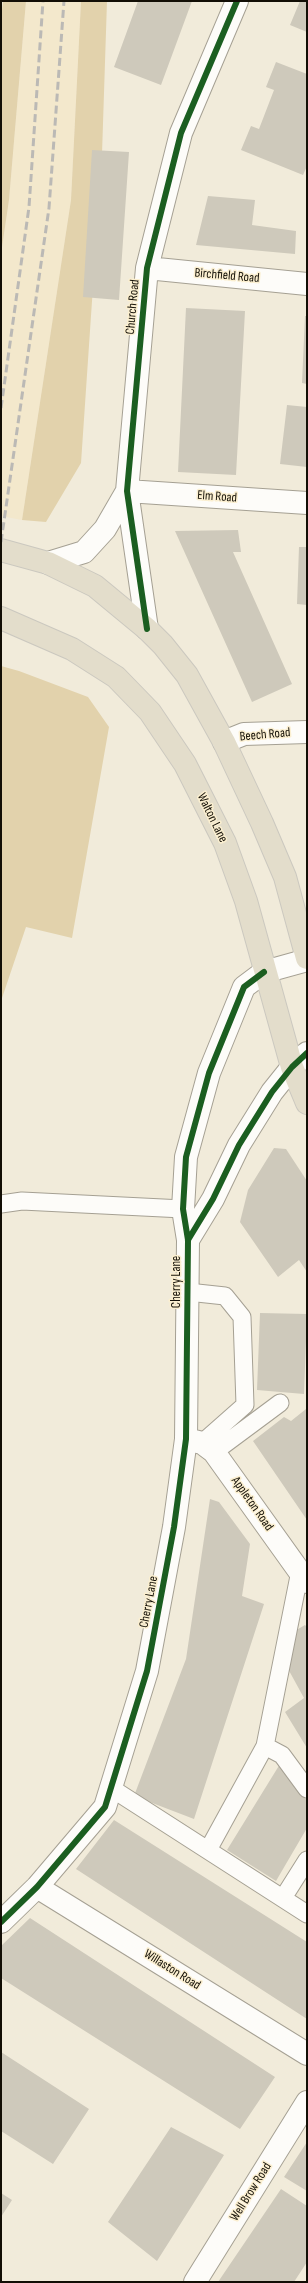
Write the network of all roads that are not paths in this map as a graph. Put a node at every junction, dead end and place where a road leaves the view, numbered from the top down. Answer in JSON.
{"nodes":[{"id":1,"x":237,"y":1,"type":"edge"},
{"id":2,"x":147,"y":268,"type":"junction"},
{"id":3,"x":307,"y":284,"type":"edge"},
{"id":4,"x":127,"y":491,"type":"junction"},
{"id":5,"x":307,"y":503,"type":"edge"},
{"id":6,"x":1,"y":550,"type":"edge"},
{"id":7,"x":48,"y":563,"type":"junction"},
{"id":8,"x":1,"y":618,"type":"edge"},
{"id":9,"x":147,"y":629,"type":"junction"},
{"id":10,"x":307,"y":732,"type":"edge"},
{"id":11,"x":224,"y":742,"type":"junction"},
{"id":12,"x":307,"y":959,"type":"edge"},
{"id":13,"x":264,"y":972,"type":"junction"},
{"id":14,"x":299,"y":1060,"type":"edge"},
{"id":15,"x":307,"y":1103,"type":"edge"},
{"id":16,"x":1,"y":1204,"type":"edge"},
{"id":17,"x":183,"y":1209,"type":"junction"},
{"id":18,"x":188,"y":1240,"type":"junction"},
{"id":19,"x":188,"y":1292,"type":"junction"},
{"id":20,"x":280,"y":1403,"type":"dead end"},
{"id":21,"x":201,"y":1445,"type":"junction"},
{"id":22,"x":303,"y":1576,"type":"edge"},
{"id":23,"x":265,"y":1746,"type":"junction"},
{"id":24,"x":111,"y":1788,"type":"junction"},
{"id":25,"x":307,"y":1790,"type":"edge"},
{"id":26,"x":208,"y":1850,"type":"junction"},
{"id":27,"x":307,"y":1860,"type":"edge"},
{"id":28,"x":38,"y":1887,"type":"junction"},
{"id":29,"x":283,"y":1898,"type":"junction"},
{"id":30,"x":307,"y":1914,"type":"edge"},
{"id":31,"x":1,"y":1922,"type":"edge"},
{"id":32,"x":307,"y":2054,"type":"edge"},
{"id":33,"x":307,"y":2102,"type":"edge"},
{"id":34,"x":195,"y":2282,"type":"edge"}],
"edges":[{"from":1,"to":2,"type":"street","name":"Church Road"},
{"from":2,"to":3,"type":"street","name":"Birchfield Road"},
{"from":2,"to":4,"type":"street","name":"Church Road"},
{"from":4,"to":5,"type":"street","name":"Elm Road"},
{"from":4,"to":7,"type":"street","name":"Church Road"},
{"from":4,"to":9,"type":"street","name":"Church Road"},
{"from":6,"to":7,"type":"highway"},
{"from":7,"to":9,"type":"highway"},
{"from":8,"to":13,"type":"highway","name":"Walton Lane"},
{"from":9,"to":11,"type":"highway"},
{"from":10,"to":11,"type":"street","name":"Beech Road"},
{"from":11,"to":12,"type":"highway"},
{"from":12,"to":13,"type":"street"},
{"from":13,"to":14,"type":"highway","name":"Walton Lane"},
{"from":13,"to":17,"type":"street","name":"Cherry Lane"},
{"from":14,"to":15,"type":"highway","name":"Walton Lane"},
{"from":14,"to":18,"type":"street","name":"Cherry Lane"},
{"from":16,"to":17,"type":"lane"},
{"from":17,"to":18,"type":"street","name":"Cherry Lane"},
{"from":18,"to":19,"type":"street","name":"Cherry Lane"},
{"from":19,"to":21,"type":"street","name":"Cherry Lane"},
{"from":19,"to":21,"type":"lane"},
{"from":20,"to":21,"type":"lane"},
{"from":21,"to":22,"type":"street","name":"Appleton Road"},
{"from":21,"to":24,"type":"street","name":"Cherry Lane"},
{"from":22,"to":23,"type":"lane"},
{"from":23,"to":25,"type":"lane"},
{"from":23,"to":26,"type":"lane"},
{"from":24,"to":26,"type":"lane"},
{"from":24,"to":28,"type":"street","name":"Cherry Lane"},
{"from":26,"to":29,"type":"lane"},
{"from":27,"to":29,"type":"lane"},
{"from":28,"to":31,"type":"street","name":"Cherry Lane"},
{"from":28,"to":32,"type":"street","name":"Willaston Road"},
{"from":29,"to":30,"type":"lane"},
{"from":33,"to":34,"type":"street","name":"Well Brow Road"}]}
